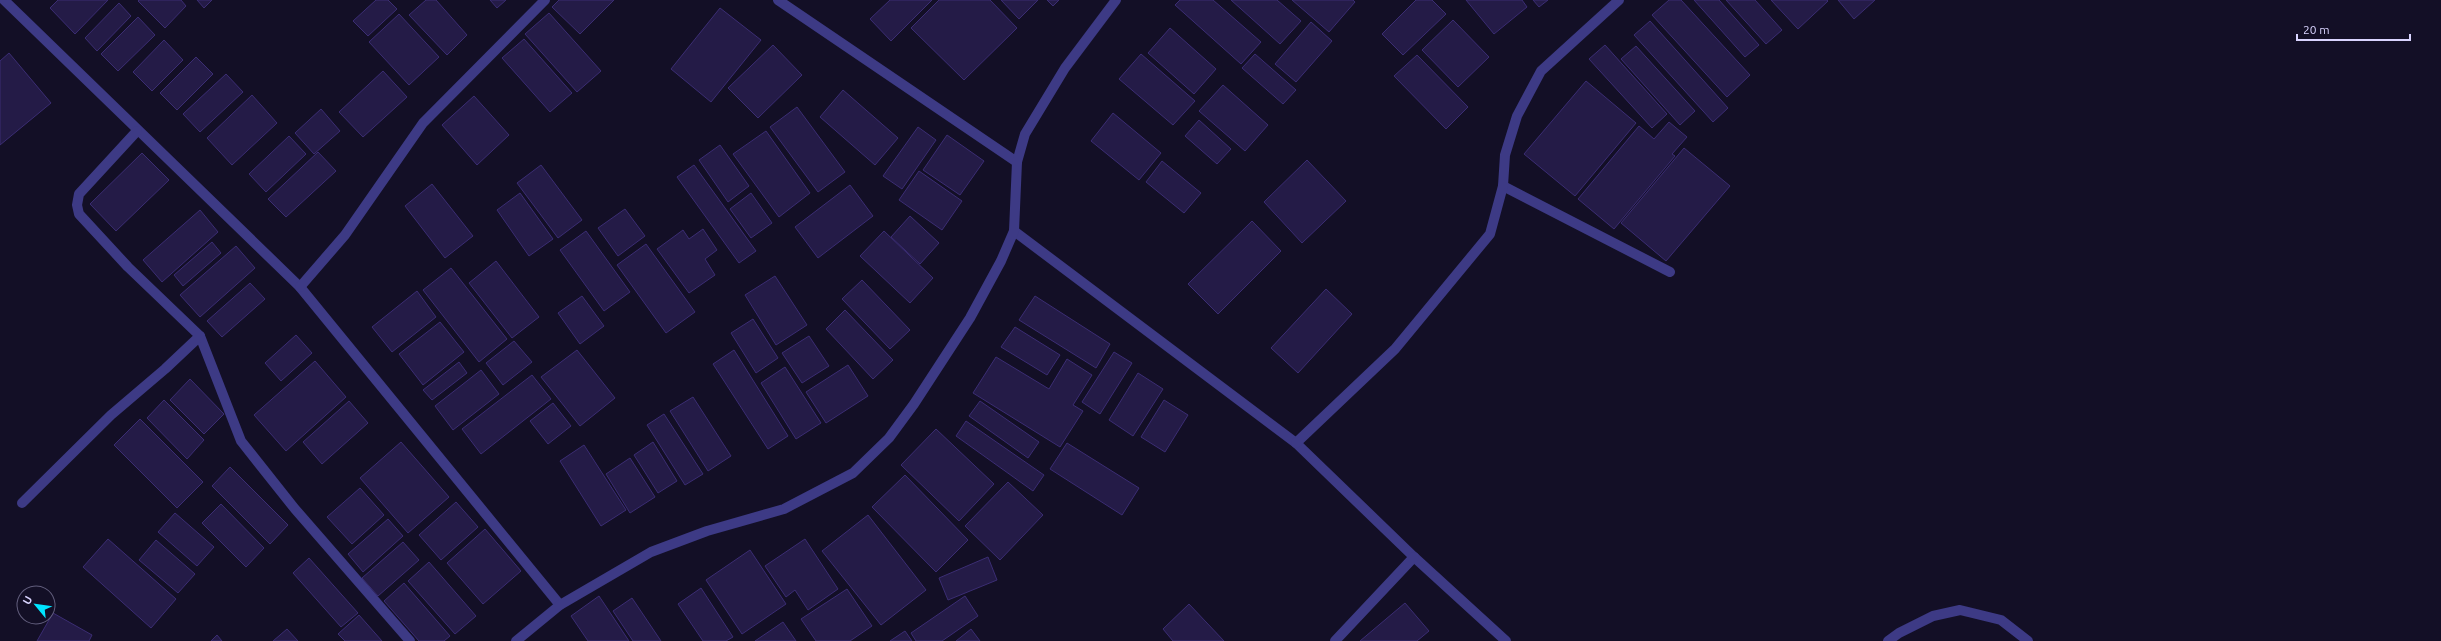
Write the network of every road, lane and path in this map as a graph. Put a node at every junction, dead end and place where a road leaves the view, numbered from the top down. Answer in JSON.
{"nodes":[{"id":1,"x":545,"y":0,"type":"edge"},
{"id":2,"x":778,"y":0,"type":"edge"},
{"id":3,"x":1116,"y":0,"type":"edge"},
{"id":4,"x":1619,"y":0,"type":"edge"},
{"id":5,"x":9,"y":2,"type":"edge"},
{"id":6,"x":137,"y":131,"type":"junction"},
{"id":7,"x":1017,"y":162,"type":"junction"},
{"id":8,"x":1503,"y":186,"type":"junction"},
{"id":9,"x":1014,"y":231,"type":"junction"},
{"id":10,"x":1670,"y":272,"type":"dead end"},
{"id":11,"x":300,"y":287,"type":"junction"},
{"id":12,"x":200,"y":336,"type":"junction"},
{"id":13,"x":1296,"y":443,"type":"junction"},
{"id":14,"x":22,"y":503,"type":"dead end"},
{"id":15,"x":1414,"y":557,"type":"junction"},
{"id":16,"x":560,"y":605,"type":"junction"},
{"id":17,"x":410,"y":641,"type":"edge"},
{"id":18,"x":516,"y":641,"type":"edge"},
{"id":19,"x":1335,"y":641,"type":"edge"},
{"id":20,"x":1506,"y":641,"type":"edge"},
{"id":21,"x":1888,"y":641,"type":"edge"},
{"id":22,"x":2028,"y":641,"type":"edge"}],
"edges":[{"from":1,"to":11,"type":"street"},
{"from":2,"to":7,"type":"street"},
{"from":3,"to":7,"type":"street"},
{"from":4,"to":8,"type":"street"},
{"from":5,"to":6,"type":"street"},
{"from":6,"to":11,"type":"street"},
{"from":6,"to":12,"type":"street"},
{"from":7,"to":9,"type":"street"},
{"from":8,"to":10,"type":"street"},
{"from":8,"to":13,"type":"street"},
{"from":9,"to":13,"type":"street"},
{"from":9,"to":16,"type":"street"},
{"from":11,"to":16,"type":"street"},
{"from":12,"to":14,"type":"street"},
{"from":12,"to":17,"type":"street"},
{"from":13,"to":15,"type":"street"},
{"from":15,"to":19,"type":"street"},
{"from":15,"to":20,"type":"street"},
{"from":16,"to":18,"type":"street"},
{"from":21,"to":22,"type":"street"}]}
